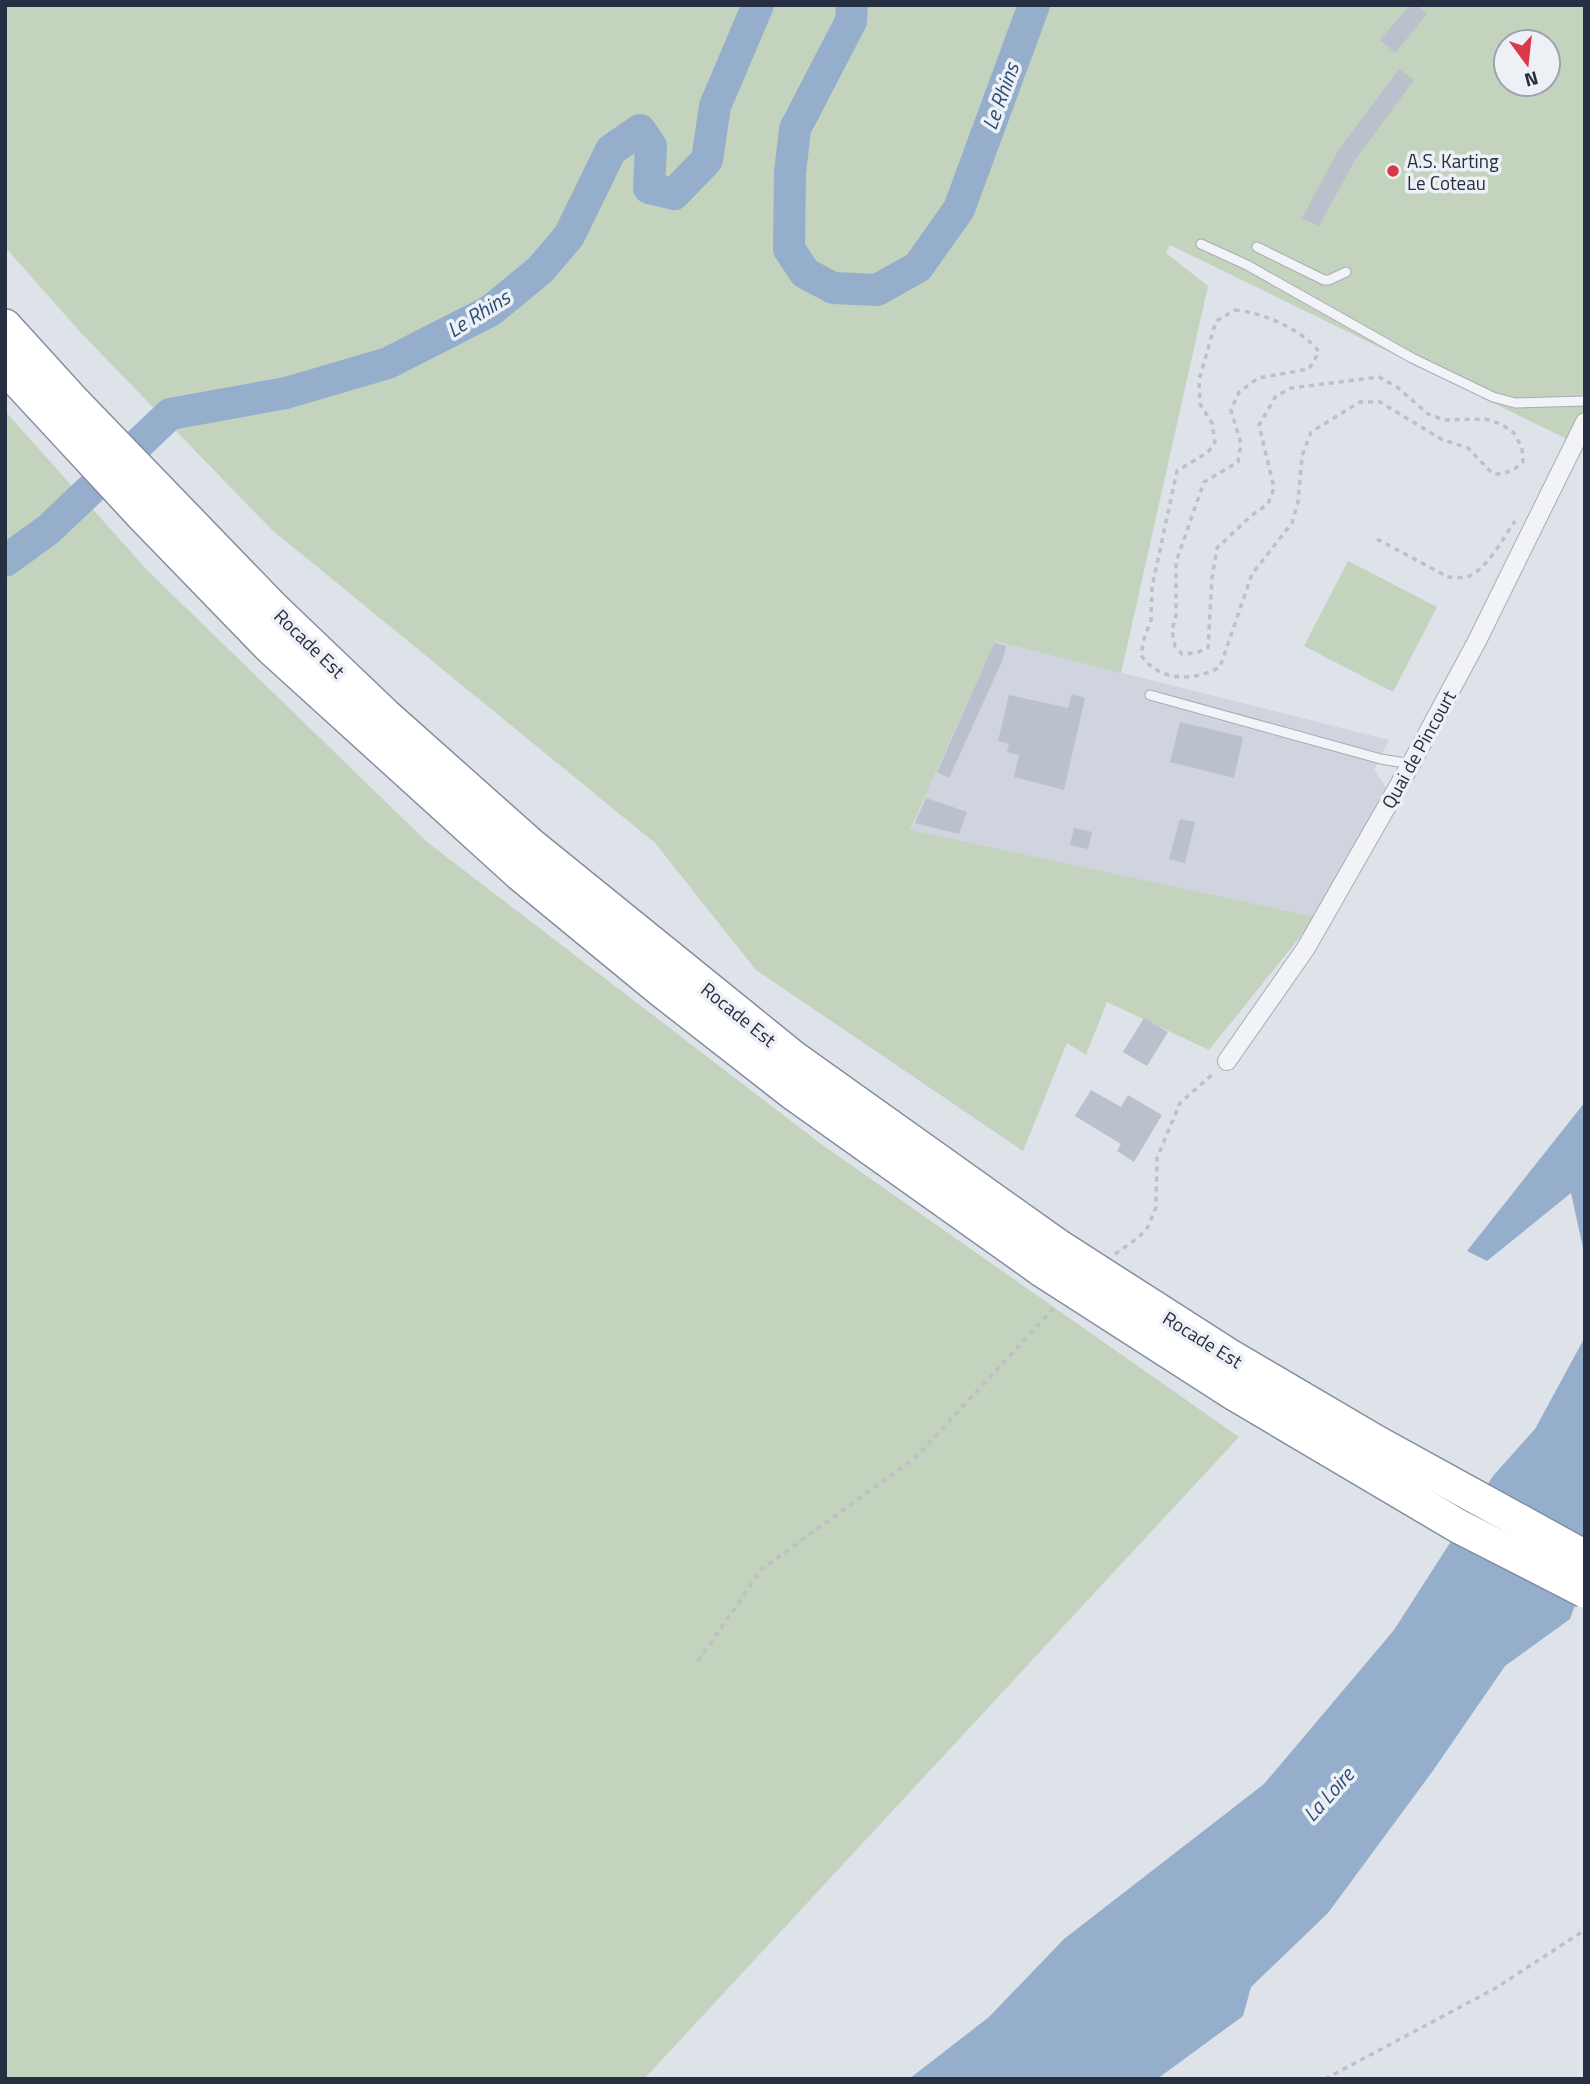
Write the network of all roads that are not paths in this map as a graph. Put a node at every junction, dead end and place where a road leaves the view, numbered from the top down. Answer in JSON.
{"nodes":[{"id":1,"x":1201,"y":244,"type":"dead end"},
{"id":2,"x":1257,"y":247,"type":"dead end"},
{"id":3,"x":1346,"y":272,"type":"dead end"},
{"id":4,"x":5,"y":326,"type":"edge"},
{"id":5,"x":5,"y":368,"type":"edge"},
{"id":6,"x":1585,"y":401,"type":"edge"},
{"id":7,"x":66,"y":414,"type":"junction"},
{"id":8,"x":1585,"y":422,"type":"edge"},
{"id":9,"x":1150,"y":695,"type":"dead end"},
{"id":10,"x":1411,"y":764,"type":"junction"},
{"id":11,"x":1227,"y":1061,"type":"road end"},
{"id":12,"x":1050,"y":1258,"type":"junction"},
{"id":13,"x":1585,"y":1557,"type":"edge"},
{"id":14,"x":1585,"y":1591,"type":"edge"}],
"edges":[{"from":1,"to":6,"type":"lane"},
{"from":2,"to":3,"type":"lane"},
{"from":4,"to":7,"type":"highway","name":"Rocade Est"},
{"from":5,"to":7,"type":"highway","name":"Rocade Est"},
{"from":7,"to":12,"type":"highway","name":"Rocade Est"},
{"from":8,"to":10,"type":"street","name":"Quai de Pincourt"},
{"from":9,"to":10,"type":"lane"},
{"from":10,"to":11,"type":"street","name":"Quai de Pincourt"},
{"from":12,"to":13,"type":"highway","name":"Rocade Est","bridge":true},
{"from":12,"to":14,"type":"highway","name":"Rocade Est","bridge":true}]}
